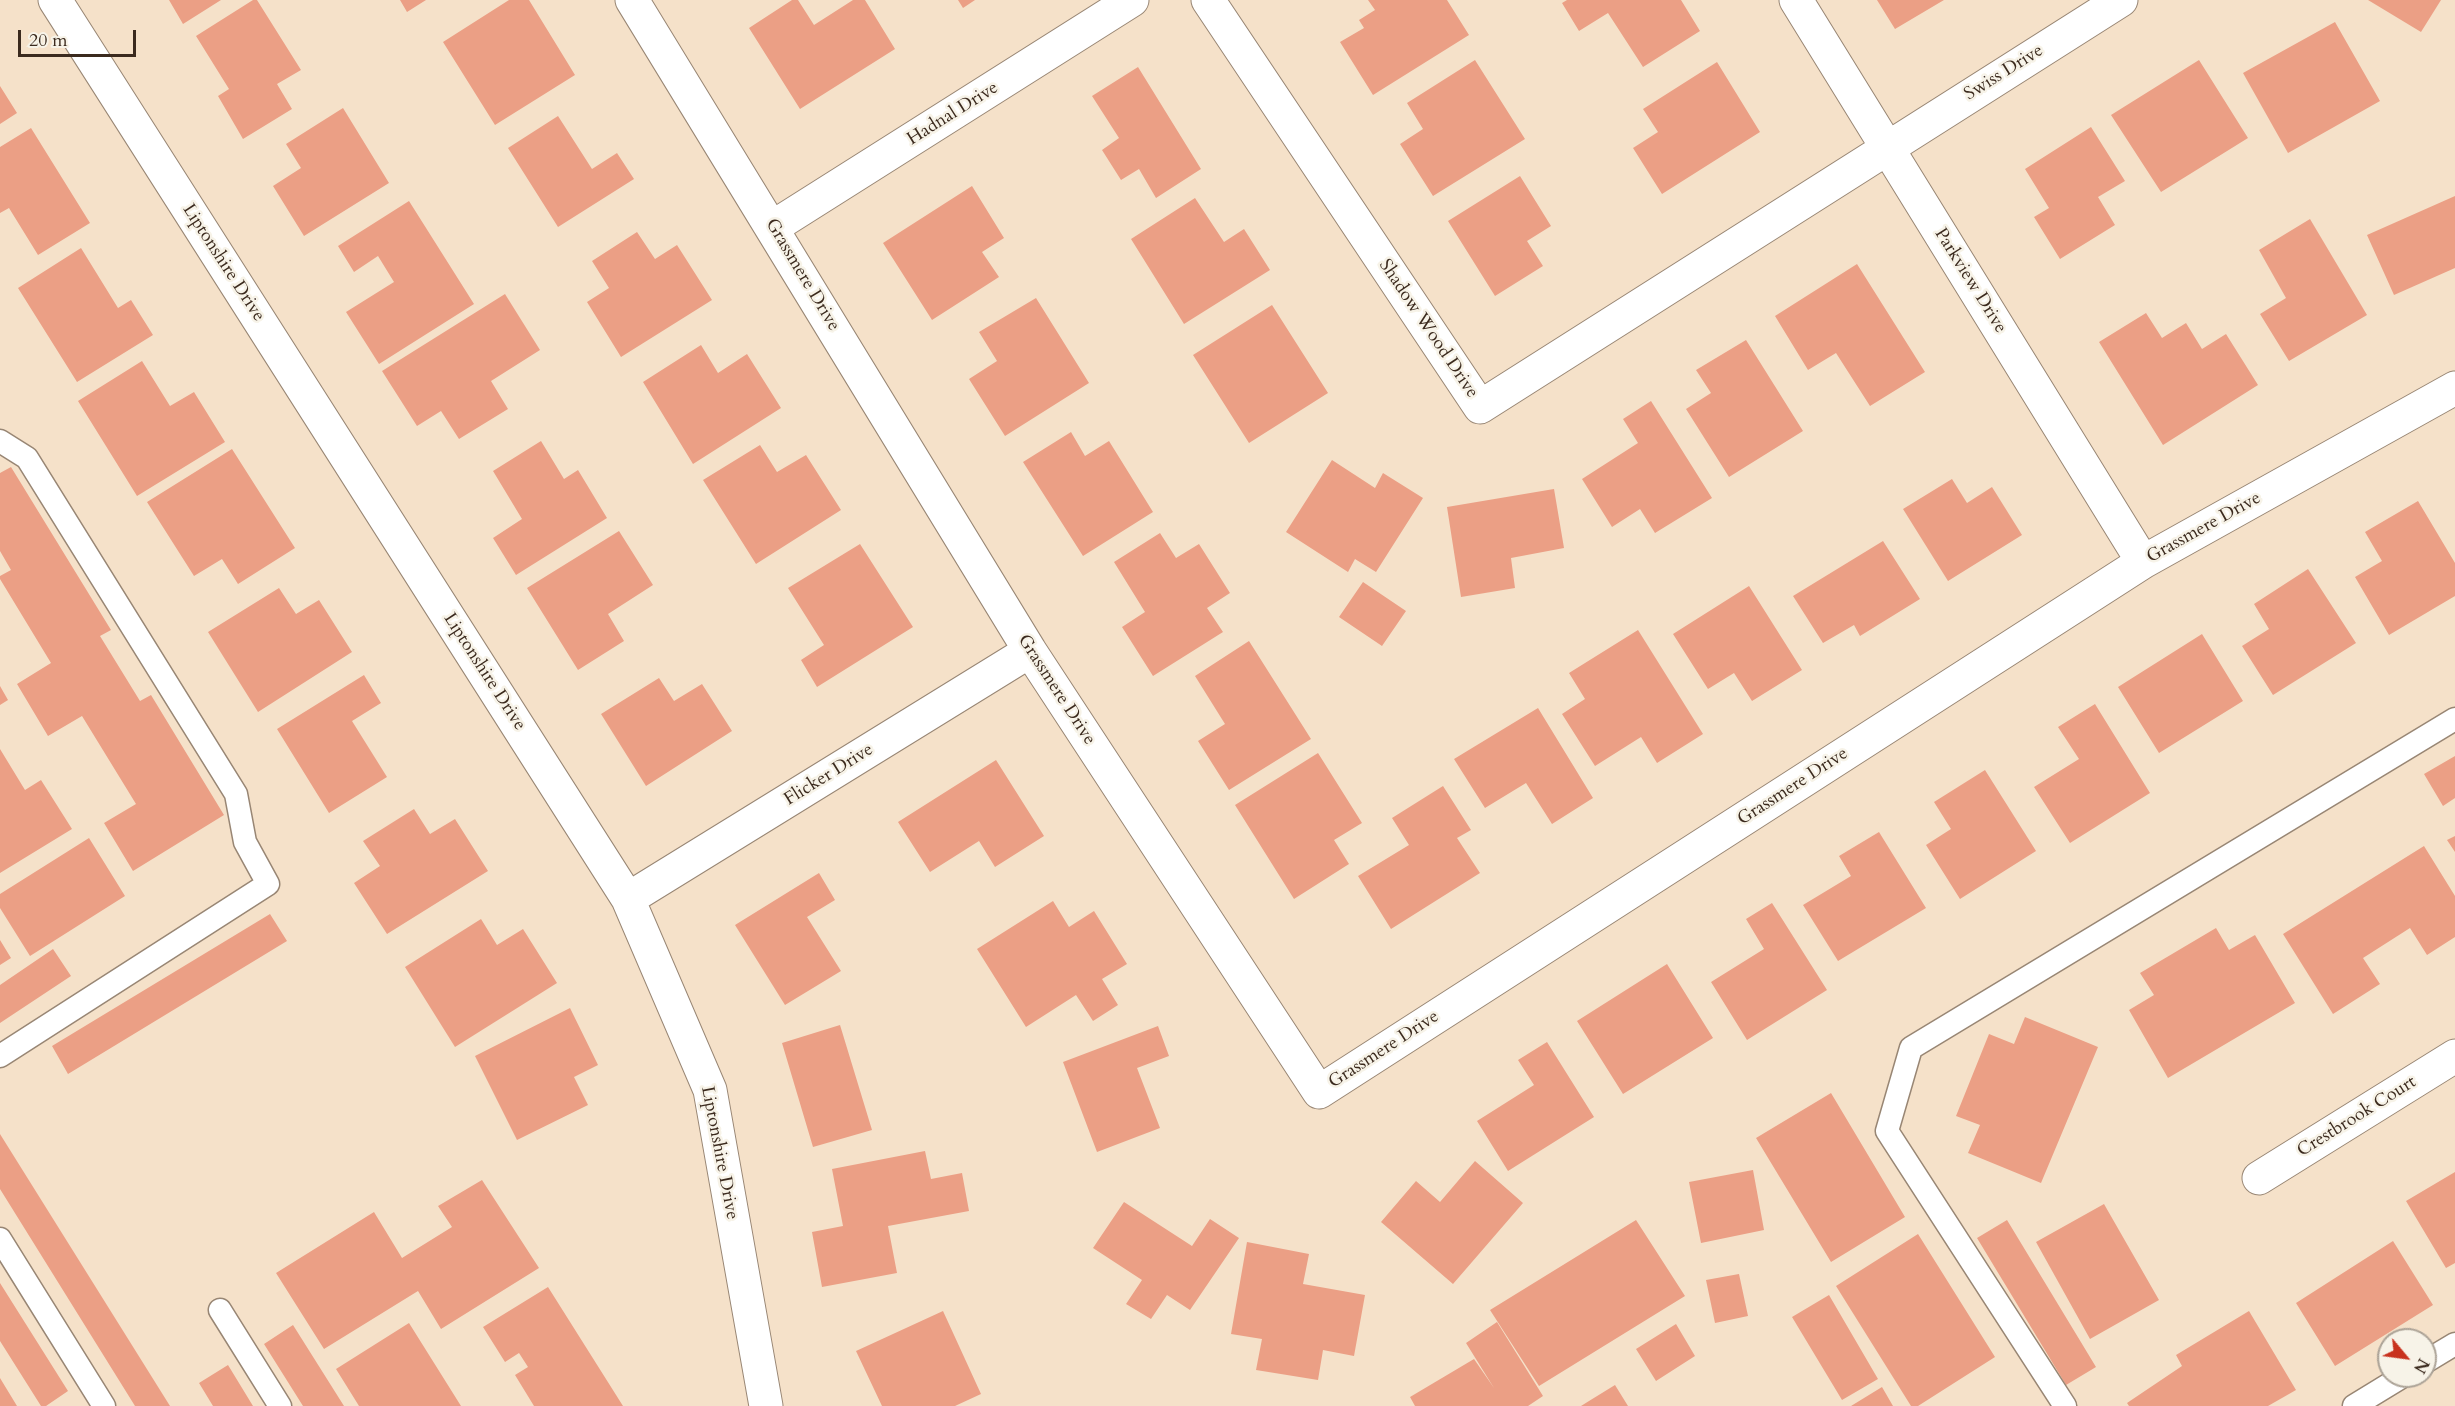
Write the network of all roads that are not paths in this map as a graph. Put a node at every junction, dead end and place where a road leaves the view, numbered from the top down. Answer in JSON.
{"nodes":[{"id":1,"x":55,"y":0,"type":"edge"},
{"id":2,"x":632,"y":0,"type":"edge"},
{"id":3,"x":1132,"y":0,"type":"edge"},
{"id":4,"x":1208,"y":0,"type":"edge"},
{"id":5,"x":1796,"y":0,"type":"edge"},
{"id":6,"x":2121,"y":0,"type":"edge"},
{"id":7,"x":1887,"y":147,"type":"junction"},
{"id":8,"x":773,"y":227,"type":"junction"},
{"id":9,"x":2455,"y":388,"type":"edge"},
{"id":10,"x":0,"y":441,"type":"edge"},
{"id":11,"x":2143,"y":562,"type":"junction"},
{"id":12,"x":1029,"y":651,"type":"junction"},
{"id":13,"x":2455,"y":719,"type":"edge"},
{"id":14,"x":628,"y":899,"type":"junction"},
{"id":15,"x":0,"y":1056,"type":"edge"},
{"id":16,"x":2455,"y":1056,"type":"edge"},
{"id":17,"x":2259,"y":1178,"type":"dead end"},
{"id":18,"x":0,"y":1239,"type":"edge"},
{"id":19,"x":220,"y":1310,"type":"dead end"},
{"id":20,"x":2455,"y":1344,"type":"edge"},
{"id":21,"x":2437,"y":1355,"type":"edge"},
{"id":22,"x":2383,"y":1388,"type":"edge"},
{"id":23,"x":104,"y":1406,"type":"edge"},
{"id":24,"x":280,"y":1406,"type":"edge"},
{"id":25,"x":766,"y":1406,"type":"edge"},
{"id":26,"x":2065,"y":1406,"type":"edge"},
{"id":27,"x":2354,"y":1406,"type":"edge"}],
"edges":[{"from":1,"to":14,"type":"street","name":"Liptonshire Drive"},
{"from":2,"to":8,"type":"street","name":"Grassmere Drive"},
{"from":3,"to":8,"type":"street","name":"Hadnal Drive"},
{"from":4,"to":7,"type":"street","name":"Shadow Wood Drive"},
{"from":5,"to":7,"type":"street","name":"Parkview Drive"},
{"from":6,"to":7,"type":"street","name":"Swiss Drive"},
{"from":7,"to":11,"type":"street","name":"Parkview Drive"},
{"from":8,"to":12,"type":"street","name":"Grassmere Drive"},
{"from":9,"to":11,"type":"street","name":"Grassmere Drive"},
{"from":10,"to":15,"type":"lane"},
{"from":11,"to":12,"type":"street","name":"Grassmere Drive"},
{"from":12,"to":14,"type":"street","name":"Flicker Drive"},
{"from":13,"to":26,"type":"lane"},
{"from":14,"to":25,"type":"street","name":"Liptonshire Drive"},
{"from":16,"to":17,"type":"street","name":"Crestbrook Court"},
{"from":18,"to":23,"type":"lane"},
{"from":19,"to":24,"type":"lane"},
{"from":20,"to":21,"type":"lane"},
{"from":22,"to":27,"type":"lane"}]}
